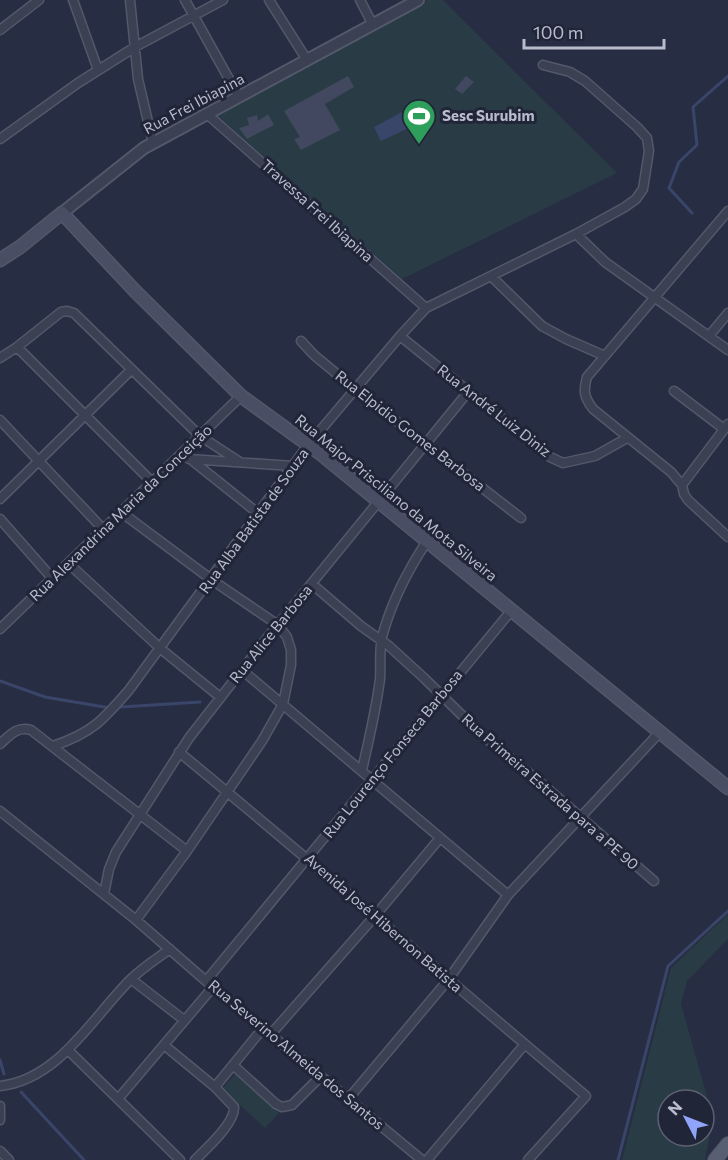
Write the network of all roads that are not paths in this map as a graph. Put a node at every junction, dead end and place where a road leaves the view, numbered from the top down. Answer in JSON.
{"nodes":[{"id":1,"x":39,"y":0,"type":"edge"},
{"id":2,"x":72,"y":0,"type":"edge"},
{"id":3,"x":130,"y":0,"type":"edge"},
{"id":4,"x":185,"y":0,"type":"edge"},
{"id":5,"x":223,"y":0,"type":"edge"},
{"id":6,"x":269,"y":0,"type":"edge"},
{"id":7,"x":360,"y":0,"type":"edge"},
{"id":8,"x":418,"y":0,"type":"edge"},
{"id":9,"x":193,"y":16,"type":"junction"},
{"id":10,"x":373,"y":25,"type":"junction"},
{"id":11,"x":0,"y":30,"type":"edge"},
{"id":12,"x":135,"y":47,"type":"junction"},
{"id":13,"x":307,"y":60,"type":"junction"},
{"id":14,"x":543,"y":65,"type":"dead end"},
{"id":15,"x":98,"y":70,"type":"junction"},
{"id":16,"x":239,"y":97,"type":"junction"},
{"id":17,"x":207,"y":114,"type":"junction"},
{"id":18,"x":0,"y":139,"type":"edge"},
{"id":19,"x":153,"y":143,"type":"junction"},
{"id":20,"x":728,"y":211,"type":"edge"},
{"id":21,"x":62,"y":213,"type":"junction"},
{"id":22,"x":576,"y":234,"type":"junction"},
{"id":23,"x":0,"y":260,"type":"edge"},
{"id":24,"x":492,"y":277,"type":"junction"},
{"id":25,"x":655,"y":298,"type":"junction"},
{"id":26,"x":426,"y":308,"type":"junction"},
{"id":27,"x":728,"y":313,"type":"edge"},
{"id":28,"x":400,"y":336,"type":"junction"},
{"id":29,"x":709,"y":336,"type":"junction"},
{"id":30,"x":301,"y":341,"type":"dead end"},
{"id":31,"x":17,"y":347,"type":"junction"},
{"id":32,"x":728,"y":350,"type":"edge"},
{"id":33,"x":605,"y":356,"type":"junction"},
{"id":34,"x":0,"y":358,"type":"edge"},
{"id":35,"x":131,"y":370,"type":"junction"},
{"id":36,"x":355,"y":389,"type":"junction"},
{"id":37,"x":674,"y":391,"type":"dead end"},
{"id":38,"x":468,"y":392,"type":"junction"},
{"id":39,"x":241,"y":396,"type":"junction"},
{"id":40,"x":85,"y":416,"type":"junction"},
{"id":41,"x":0,"y":420,"type":"edge"},
{"id":42,"x":726,"y":427,"type":"edge"},
{"id":43,"x":200,"y":436,"type":"junction"},
{"id":44,"x":627,"y":438,"type":"junction"},
{"id":45,"x":426,"y":444,"type":"junction"},
{"id":46,"x":308,"y":445,"type":"junction"},
{"id":47,"x":186,"y":456,"type":"junction"},
{"id":48,"x":39,"y":462,"type":"junction"},
{"id":49,"x":240,"y":462,"type":"junction"},
{"id":50,"x":293,"y":466,"type":"junction"},
{"id":51,"x":152,"y":482,"type":"junction"},
{"id":52,"x":682,"y":485,"type":"junction"},
{"id":53,"x":0,"y":499,"type":"edge"},
{"id":54,"x":379,"y":503,"type":"junction"},
{"id":55,"x":121,"y":512,"type":"junction"},
{"id":56,"x":259,"y":514,"type":"junction"},
{"id":57,"x":521,"y":518,"type":"dead end"},
{"id":58,"x":0,"y":519,"type":"edge"},
{"id":59,"x":103,"y":529,"type":"junction"},
{"id":60,"x":727,"y":535,"type":"edge"},
{"id":61,"x":427,"y":541,"type":"junction"},
{"id":62,"x":68,"y":563,"type":"junction"},
{"id":63,"x":52,"y":578,"type":"junction"},
{"id":64,"x":212,"y":580,"type":"junction"},
{"id":65,"x":312,"y":584,"type":"junction"},
{"id":66,"x":511,"y":611,"type":"junction"},
{"id":67,"x":2,"y":624,"type":"edge"},
{"id":68,"x":278,"y":625,"type":"junction"},
{"id":69,"x":381,"y":641,"type":"junction"},
{"id":70,"x":160,"y":649,"type":"junction"},
{"id":71,"x":242,"y":670,"type":"junction"},
{"id":72,"x":441,"y":695,"type":"junction"},
{"id":73,"x":220,"y":697,"type":"junction"},
{"id":74,"x":283,"y":704,"type":"junction"},
{"id":75,"x":660,"y":732,"type":"junction"},
{"id":76,"x":0,"y":744,"type":"edge"},
{"id":77,"x":53,"y":746,"type":"junction"},
{"id":78,"x":179,"y":752,"type":"junction"},
{"id":79,"x":362,"y":770,"type":"junction"},
{"id":80,"x":372,"y":779,"type":"junction"},
{"id":81,"x":728,"y":788,"type":"edge"},
{"id":82,"x":227,"y":792,"type":"junction"},
{"id":83,"x":0,"y":811,"type":"edge"},
{"id":84,"x":140,"y":813,"type":"junction"},
{"id":85,"x":581,"y":817,"type":"junction"},
{"id":86,"x":440,"y":838,"type":"junction"},
{"id":87,"x":187,"y":851,"type":"junction"},
{"id":88,"x":308,"y":858,"type":"junction"},
{"id":89,"x":654,"y":881,"type":"dead end"},
{"id":90,"x":104,"y":894,"type":"junction"},
{"id":91,"x":508,"y":895,"type":"junction"},
{"id":92,"x":374,"y":917,"type":"junction"},
{"id":93,"x":136,"y":920,"type":"junction"},
{"id":94,"x":170,"y":949,"type":"junction"},
{"id":95,"x":131,"y":979,"type":"junction"},
{"id":96,"x":448,"y":980,"type":"junction"},
{"id":97,"x":210,"y":984,"type":"junction"},
{"id":98,"x":184,"y":1020,"type":"junction"},
{"id":99,"x":263,"y":1028,"type":"junction"},
{"id":100,"x":271,"y":1034,"type":"junction"},
{"id":101,"x":525,"y":1044,"type":"junction"},
{"id":102,"x":164,"y":1045,"type":"junction"},
{"id":103,"x":68,"y":1050,"type":"junction"},
{"id":104,"x":233,"y":1065,"type":"junction"},
{"id":105,"x":321,"y":1076,"type":"junction"},
{"id":106,"x":0,"y":1086,"type":"edge"},
{"id":107,"x":215,"y":1088,"type":"junction"},
{"id":108,"x":349,"y":1098,"type":"junction"},
{"id":109,"x":118,"y":1099,"type":"junction"},
{"id":110,"x":0,"y":1106,"type":"edge"},
{"id":111,"x":0,"y":1120,"type":"edge"},
{"id":112,"x":728,"y":1144,"type":"edge"},
{"id":113,"x":0,"y":1151,"type":"edge"},
{"id":114,"x":9,"y":1160,"type":"edge"},
{"id":115,"x":180,"y":1160,"type":"edge"},
{"id":116,"x":195,"y":1160,"type":"edge"},
{"id":117,"x":422,"y":1160,"type":"edge"},
{"id":118,"x":427,"y":1160,"type":"edge"},
{"id":119,"x":528,"y":1160,"type":"edge"},
{"id":120,"x":715,"y":1160,"type":"edge"}],
"edges":[{"from":1,"to":11,"type":"street"},
{"from":2,"to":15,"type":"street"},
{"from":3,"to":12,"type":"street"},
{"from":4,"to":9,"type":"street"},
{"from":5,"to":9,"type":"street"},
{"from":6,"to":13,"type":"street"},
{"from":7,"to":10,"type":"street"},
{"from":8,"to":10,"type":"street","name":"Rua Frei Ibiapina"},
{"from":9,"to":12,"type":"street"},
{"from":9,"to":16,"type":"street"},
{"from":10,"to":13,"type":"street","name":"Rua Frei Ibiapina"},
{"from":12,"to":15,"type":"street"},
{"from":12,"to":19,"type":"street"},
{"from":13,"to":16,"type":"street","name":"Rua Frei Ibiapina"},
{"from":14,"to":22,"type":"street","name":"Rua Alba Batista de Souza"},
{"from":15,"to":18,"type":"street"},
{"from":16,"to":17,"type":"street","name":"Rua Frei Ibiapina"},
{"from":17,"to":19,"type":"street","name":"Rua Frei Ibiapina"},
{"from":17,"to":26,"type":"street","name":"Travessa Frei Ibiapina"},
{"from":19,"to":21,"type":"street","name":"Rua Frei Ibiapina"},
{"from":20,"to":25,"type":"street"},
{"from":21,"to":23,"type":"main road","name":"Rua Frei Ibiapina"},
{"from":21,"to":39,"type":"main road","name":"Rua Major Prisciliano da Mota Silveira"},
{"from":22,"to":24,"type":"street","name":"Rua Alba Batista de Souza"},
{"from":22,"to":25,"type":"street"},
{"from":24,"to":26,"type":"street","name":"Rua Alba Batista de Souza"},
{"from":24,"to":33,"type":"street"},
{"from":25,"to":29,"type":"street"},
{"from":25,"to":33,"type":"street"},
{"from":26,"to":28,"type":"street","name":"Rua Alba Batista de Souza"},
{"from":27,"to":29,"type":"street"},
{"from":28,"to":36,"type":"street","name":"Rua Alba Batista de Souza"},
{"from":28,"to":38,"type":"street","name":"Rua André Luiz Diniz"},
{"from":29,"to":32,"type":"street"},
{"from":30,"to":36,"type":"street","name":"Rua Elpidio Gomes Barbosa"},
{"from":31,"to":34,"type":"street"},
{"from":31,"to":35,"type":"street"},
{"from":31,"to":40,"type":"street"},
{"from":33,"to":44,"type":"street"},
{"from":35,"to":40,"type":"street"},
{"from":35,"to":43,"type":"street"},
{"from":36,"to":45,"type":"street","name":"Rua Elpidio Gomes Barbosa"},
{"from":36,"to":46,"type":"street","name":"Rua Alba Batista de Souza"},
{"from":37,"to":42,"type":"street"},
{"from":38,"to":44,"type":"street","name":"Rua André Luiz Diniz"},
{"from":38,"to":45,"type":"street","name":"Rua Alice Barbosa"},
{"from":39,"to":43,"type":"street","name":"Rua Alexandrina Maria da Conceição"},
{"from":39,"to":46,"type":"main road","name":"Rua Major Prisciliano da Mota Silveira"},
{"from":40,"to":48,"type":"street"},
{"from":40,"to":51,"type":"street"},
{"from":41,"to":48,"type":"street"},
{"from":42,"to":52,"type":"street"},
{"from":43,"to":47,"type":"street","name":"Rua Alexandrina Maria da Conceição"},
{"from":43,"to":49,"type":"street"},
{"from":44,"to":52,"type":"street"},
{"from":45,"to":54,"type":"street","name":"Rua Alice Barbosa"},
{"from":45,"to":57,"type":"street","name":"Rua Elpidio Gomes Barbosa"},
{"from":46,"to":50,"type":"street","name":"Rua Alba Batista de Souza"},
{"from":46,"to":54,"type":"main road","name":"Rua Major Prisciliano da Mota Silveira"},
{"from":47,"to":49,"type":"street"},
{"from":47,"to":51,"type":"street","name":"Rua Alexandrina Maria da Conceição"},
{"from":47,"to":56,"type":"street"},
{"from":48,"to":53,"type":"street"},
{"from":48,"to":59,"type":"street"},
{"from":49,"to":50,"type":"street"},
{"from":50,"to":56,"type":"street","name":"Rua Alba Batista de Souza"},
{"from":51,"to":55,"type":"street","name":"Rua Alexandrina Maria da Conceição"},
{"from":52,"to":60,"type":"street"},
{"from":54,"to":61,"type":"main road","name":"Rua Major Prisciliano da Mota Silveira"},
{"from":54,"to":65,"type":"street","name":"Rua Alice Barbosa"},
{"from":55,"to":59,"type":"street","name":"Rua Alexandrina Maria da Conceição"},
{"from":55,"to":64,"type":"street"},
{"from":56,"to":64,"type":"street","name":"Rua Alba Batista de Souza"},
{"from":58,"to":63,"type":"street"},
{"from":59,"to":62,"type":"street","name":"Rua Alexandrina Maria da Conceição"},
{"from":61,"to":66,"type":"main road","name":"Rua Major Prisciliano da Mota Silveira"},
{"from":61,"to":69,"type":"street"},
{"from":62,"to":63,"type":"street","name":"Rua Alexandrina Maria da Conceição"},
{"from":62,"to":70,"type":"street"},
{"from":63,"to":67,"type":"street","name":"Rua Alexandrina Maria da Conceição"},
{"from":64,"to":68,"type":"street"},
{"from":64,"to":70,"type":"street","name":"Rua Alba Batista de Souza"},
{"from":65,"to":68,"type":"street","name":"Rua Alice Barbosa"},
{"from":65,"to":69,"type":"street","name":"Rua Primeira Estrada para a PE 90"},
{"from":66,"to":72,"type":"street","name":"Rua Lourenço Fonseca Barbosa"},
{"from":66,"to":75,"type":"main road","name":"Rua Major Prisciliano da Mota Silveira"},
{"from":68,"to":71,"type":"street","name":"Rua Alice Barbosa"},
{"from":68,"to":74,"type":"street"},
{"from":69,"to":72,"type":"street","name":"Rua Primeira Estrada para a PE 90"},
{"from":69,"to":79,"type":"street"},
{"from":70,"to":73,"type":"street"},
{"from":70,"to":77,"type":"street","name":"Rua Alba Batista de Souza"},
{"from":71,"to":73,"type":"street","name":"Rua Alice Barbosa"},
{"from":71,"to":74,"type":"street"},
{"from":72,"to":80,"type":"street","name":"Rua Lourenço Fonseca Barbosa"},
{"from":72,"to":85,"type":"street","name":"Rua Primeira Estrada para a PE 90"},
{"from":73,"to":78,"type":"street","name":"Rua Alice Barbosa"},
{"from":74,"to":79,"type":"street"},
{"from":74,"to":82,"type":"street"},
{"from":75,"to":81,"type":"main road","name":"Rua Major Prisciliano da Mota Silveira"},
{"from":75,"to":85,"type":"street"},
{"from":76,"to":77,"type":"street"},
{"from":77,"to":84,"type":"street"},
{"from":78,"to":82,"type":"street","name":"Avenida José Hibernon Batista"},
{"from":78,"to":84,"type":"street","name":"Rua Alice Barbosa"},
{"from":79,"to":80,"type":"street"},
{"from":80,"to":86,"type":"street"},
{"from":80,"to":88,"type":"street","name":"Rua Lourenço Fonseca Barbosa"},
{"from":82,"to":87,"type":"street"},
{"from":82,"to":88,"type":"street","name":"Avenida José Hibernon Batista"},
{"from":83,"to":90,"type":"street","name":"Rua Severino Almeida dos Santos"},
{"from":84,"to":87,"type":"street"},
{"from":84,"to":90,"type":"street","name":"Rua Alice Barbosa"},
{"from":85,"to":89,"type":"street","name":"Rua Primeira Estrada para a PE 90"},
{"from":85,"to":91,"type":"street"},
{"from":86,"to":91,"type":"street"},
{"from":86,"to":92,"type":"street"},
{"from":87,"to":93,"type":"street"},
{"from":88,"to":92,"type":"street","name":"Avenida José Hibernon Batista"},
{"from":88,"to":97,"type":"street","name":"Rua Lourenço Fonseca Barbosa"},
{"from":90,"to":93,"type":"street","name":"Rua Severino Almeida dos Santos"},
{"from":91,"to":96,"type":"street"},
{"from":92,"to":96,"type":"street","name":"Avenida José Hibernon Batista"},
{"from":92,"to":100,"type":"street"},
{"from":93,"to":94,"type":"street","name":"Rua Severino Almeida dos Santos"},
{"from":94,"to":95,"type":"street"},
{"from":94,"to":97,"type":"street","name":"Rua Severino Almeida dos Santos"},
{"from":95,"to":98,"type":"street"},
{"from":95,"to":103,"type":"street"},
{"from":96,"to":101,"type":"street","name":"Avenida José Hibernon Batista"},
{"from":96,"to":108,"type":"street"},
{"from":97,"to":98,"type":"street","name":"Rua Lourenço Fonseca Barbosa"},
{"from":97,"to":99,"type":"street","name":"Rua Severino Almeida dos Santos"},
{"from":98,"to":102,"type":"street","name":"Rua Lourenço Fonseca Barbosa"},
{"from":99,"to":100,"type":"street","name":"Rua Severino Almeida dos Santos"},
{"from":99,"to":104,"type":"street"},
{"from":100,"to":105,"type":"street","name":"Rua Severino Almeida dos Santos"},
{"from":101,"to":118,"type":"street"},
{"from":101,"to":119,"type":"street","name":"Avenida José Hibernon Batista"},
{"from":102,"to":107,"type":"street"},
{"from":102,"to":109,"type":"street","name":"Rua Lourenço Fonseca Barbosa"},
{"from":103,"to":106,"type":"street"},
{"from":103,"to":109,"type":"street"},
{"from":104,"to":105,"type":"street"},
{"from":104,"to":107,"type":"street"},
{"from":105,"to":108,"type":"street","name":"Rua Severino Almeida dos Santos"},
{"from":107,"to":116,"type":"street"},
{"from":108,"to":117,"type":"street","name":"Rua Severino Almeida dos Santos"},
{"from":109,"to":115,"type":"street"},
{"from":110,"to":111,"type":"street"},
{"from":112,"to":120,"type":"main road"},
{"from":113,"to":114,"type":"street"}]}
